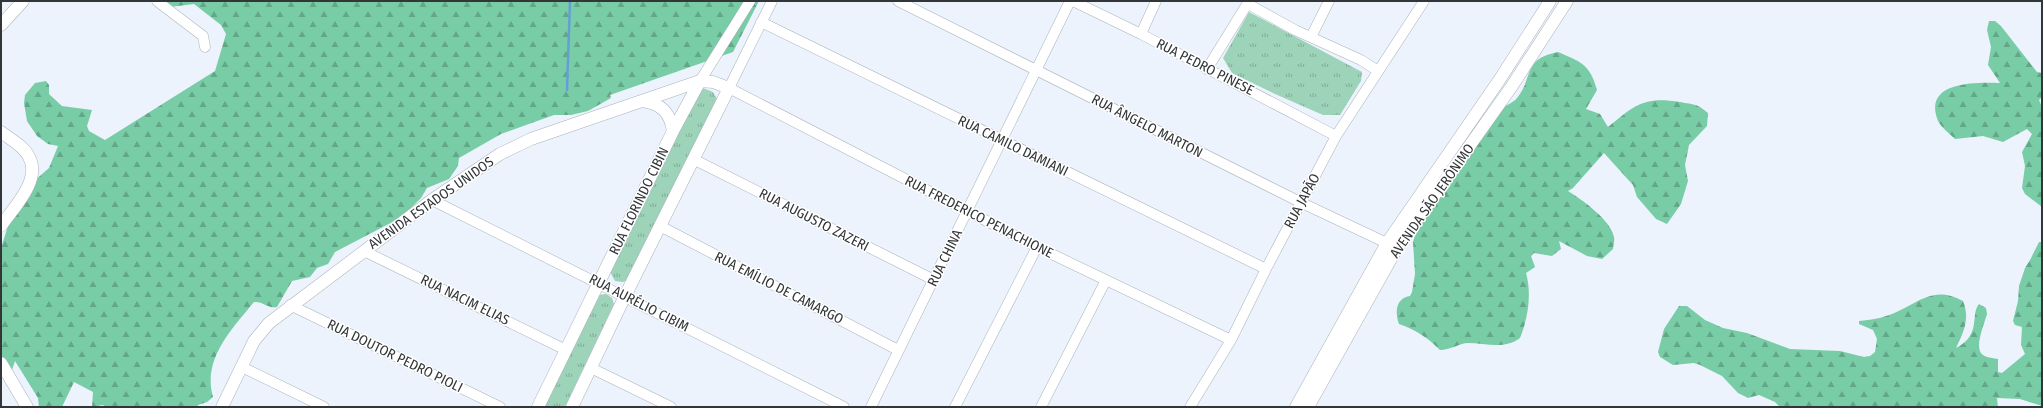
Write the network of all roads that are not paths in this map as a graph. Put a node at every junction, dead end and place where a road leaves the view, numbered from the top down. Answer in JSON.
{"nodes":[{"id":1,"x":23,"y":1,"type":"edge"},
{"id":2,"x":157,"y":1,"type":"edge"},
{"id":3,"x":750,"y":1,"type":"edge"},
{"id":4,"x":772,"y":1,"type":"edge"},
{"id":5,"x":898,"y":1,"type":"edge"},
{"id":6,"x":1072,"y":1,"type":"edge"},
{"id":7,"x":1156,"y":1,"type":"edge"},
{"id":8,"x":1329,"y":1,"type":"edge"},
{"id":9,"x":1424,"y":1,"type":"edge"},
{"id":10,"x":1550,"y":1,"type":"edge"},
{"id":11,"x":1567,"y":1,"type":"edge"},
{"id":12,"x":1248,"y":2,"type":"edge"},
{"id":13,"x":761,"y":22,"type":"junction"},
{"id":14,"x":1,"y":25,"type":"edge"},
{"id":15,"x":1141,"y":34,"type":"junction"},
{"id":16,"x":1311,"y":36,"type":"junction"},
{"id":17,"x":205,"y":47,"type":"dead end"},
{"id":18,"x":1207,"y":69,"type":"junction"},
{"id":19,"x":1037,"y":70,"type":"junction"},
{"id":20,"x":1378,"y":70,"type":"junction"},
{"id":21,"x":700,"y":81,"type":"junction"},
{"id":22,"x":729,"y":88,"type":"junction"},
{"id":23,"x":1488,"y":96,"type":"junction"},
{"id":24,"x":643,"y":101,"type":"junction"},
{"id":25,"x":1500,"y":103,"type":"junction"},
{"id":26,"x":673,"y":131,"type":"junction"},
{"id":27,"x":1,"y":132,"type":"edge"},
{"id":28,"x":1336,"y":136,"type":"junction"},
{"id":29,"x":1002,"y":141,"type":"junction"},
{"id":30,"x":693,"y":159,"type":"junction"},
{"id":31,"x":432,"y":200,"type":"junction"},
{"id":32,"x":1302,"y":203,"type":"junction"},
{"id":33,"x":967,"y":211,"type":"junction"},
{"id":34,"x":1,"y":226,"type":"edge"},
{"id":35,"x":660,"y":226,"type":"junction"},
{"id":36,"x":1392,"y":246,"type":"junction"},
{"id":37,"x":1037,"y":247,"type":"junction"},
{"id":38,"x":364,"y":251,"type":"junction"},
{"id":39,"x":1266,"y":269,"type":"junction"},
{"id":40,"x":934,"y":280,"type":"junction"},
{"id":41,"x":1106,"y":280,"type":"junction"},
{"id":42,"x":599,"y":283,"type":"junction"},
{"id":43,"x":625,"y":296,"type":"junction"},
{"id":44,"x":290,"y":305,"type":"junction"},
{"id":45,"x":1231,"y":340,"type":"junction"},
{"id":46,"x":566,"y":350,"type":"junction"},
{"id":47,"x":898,"y":350,"type":"junction"},
{"id":48,"x":1,"y":363,"type":"edge"},
{"id":49,"x":242,"y":367,"type":"junction"},
{"id":50,"x":591,"y":368,"type":"junction"},
{"id":51,"x":27,"y":407,"type":"edge"},
{"id":52,"x":222,"y":407,"type":"edge"},
{"id":53,"x":324,"y":407,"type":"edge"},
{"id":54,"x":500,"y":407,"type":"edge"},
{"id":55,"x":538,"y":407,"type":"edge"},
{"id":56,"x":572,"y":407,"type":"edge"},
{"id":57,"x":671,"y":407,"type":"edge"},
{"id":58,"x":844,"y":407,"type":"edge"},
{"id":59,"x":871,"y":407,"type":"edge"},
{"id":60,"x":956,"y":407,"type":"edge"},
{"id":61,"x":1041,"y":407,"type":"edge"},
{"id":62,"x":1190,"y":407,"type":"edge"},
{"id":63,"x":1296,"y":407,"type":"edge"},
{"id":64,"x":1308,"y":407,"type":"edge"}],
"edges":[{"from":1,"to":14,"type":"street"},
{"from":2,"to":17,"type":"street"},
{"from":3,"to":21,"type":"street","name":"RUA FLORINDO CIBIN"},
{"from":4,"to":13,"type":"street","name":"RUA FLORINDO CIBIN"},
{"from":5,"to":19,"type":"street","name":"RUA ÂNGELO MARTON"},
{"from":6,"to":15,"type":"street","name":"RUA PEDRO PINESE"},
{"from":6,"to":19,"type":"street","name":"RUA CHINA"},
{"from":7,"to":15,"type":"street"},
{"from":8,"to":16,"type":"street"},
{"from":9,"to":20,"type":"street","name":"RUA JAPÃO"},
{"from":10,"to":23,"type":"street","name":"AVENIDA SÃO JERÔNIMO"},
{"from":11,"to":25,"type":"street","name":"AVENIDA SÃO JERÔNIMO"},
{"from":12,"to":16,"type":"street"},
{"from":12,"to":18,"type":"street"},
{"from":13,"to":22,"type":"street","name":"RUA FLORINDO CIBIN"},
{"from":13,"to":29,"type":"street","name":"RUA CAMILO DAMIANI"},
{"from":15,"to":18,"type":"street","name":"RUA PEDRO PINESE"},
{"from":16,"to":20,"type":"street"},
{"from":18,"to":28,"type":"street","name":"RUA PEDRO PINESE"},
{"from":19,"to":29,"type":"street","name":"RUA CHINA"},
{"from":19,"to":32,"type":"street","name":"RUA ÂNGELO MARTON"},
{"from":20,"to":28,"type":"street","name":"RUA JAPÃO"},
{"from":21,"to":22,"type":"street"},
{"from":21,"to":24,"type":"street","name":"AVENIDA ESTADOS UNIDOS"},
{"from":21,"to":26,"type":"street","name":"RUA FLORINDO CIBIN"},
{"from":22,"to":30,"type":"street","name":"RUA FLORINDO CIBIN"},
{"from":22,"to":33,"type":"street","name":"RUA FREDERICO PENACHIONE"},
{"from":23,"to":25,"type":"street"},
{"from":23,"to":36,"type":"street","name":"AVENIDA SÃO JERÔNIMO"},
{"from":24,"to":26,"type":"street"},
{"from":24,"to":31,"type":"street","name":"AVENIDA ESTADOS UNIDOS"},
{"from":25,"to":36,"type":"street","name":"AVENIDA SÃO JERÔNIMO"},
{"from":26,"to":42,"type":"street","name":"RUA FLORINDO CIBIN"},
{"from":27,"to":34,"type":"street"},
{"from":28,"to":32,"type":"street","name":"RUA JAPÃO"},
{"from":29,"to":33,"type":"street","name":"RUA CHINA"},
{"from":29,"to":39,"type":"street","name":"RUA CAMILO DAMIANI"},
{"from":30,"to":35,"type":"street","name":"RUA FLORINDO CIBIN"},
{"from":30,"to":40,"type":"street","name":"RUA AUGUSTO ZAZERI"},
{"from":31,"to":38,"type":"street","name":"AVENIDA ESTADOS UNIDOS"},
{"from":31,"to":42,"type":"street","name":"RUA AURÉLIO CIBIM"},
{"from":32,"to":36,"type":"street","name":"RUA ÂNGELO MARTON"},
{"from":32,"to":39,"type":"street","name":"RUA JAPÃO"},
{"from":33,"to":37,"type":"street","name":"RUA FREDERICO PENACHIONE"},
{"from":33,"to":40,"type":"street","name":"RUA CHINA"},
{"from":35,"to":43,"type":"street","name":"RUA FLORINDO CIBIN"},
{"from":35,"to":47,"type":"street","name":"RUA EMÍLIO DE CAMARGO"},
{"from":36,"to":63,"type":"street","name":"AVENIDA SÃO JERÔNIMO"},
{"from":36,"to":64,"type":"street","name":"AVENIDA SÃO JERÔNIMO"},
{"from":37,"to":41,"type":"street","name":"RUA FREDERICO PENACHIONE"},
{"from":37,"to":60,"type":"street"},
{"from":38,"to":44,"type":"street","name":"AVENIDA ESTADOS UNIDOS"},
{"from":38,"to":46,"type":"street","name":"RUA NACIM ELIAS"},
{"from":39,"to":45,"type":"street","name":"RUA JAPÃO"},
{"from":40,"to":47,"type":"street","name":"RUA CHINA"},
{"from":41,"to":45,"type":"street","name":"RUA FREDERICO PENACHIONE"},
{"from":41,"to":61,"type":"street"},
{"from":42,"to":43,"type":"street","name":"RUA AURÉLIO CIBIM"},
{"from":42,"to":46,"type":"street","name":"RUA FLORINDO CIBIN"},
{"from":43,"to":50,"type":"street","name":"RUA FLORINDO CIBIN"},
{"from":43,"to":58,"type":"street","name":"RUA AURÉLIO CIBIM"},
{"from":44,"to":49,"type":"street","name":"AVENIDA ESTADOS UNIDOS"},
{"from":44,"to":54,"type":"street","name":"RUA DOUTOR PEDRO PIOLI"},
{"from":45,"to":62,"type":"street","name":"RUA JAPÃO"},
{"from":46,"to":55,"type":"street","name":"RUA FLORINDO CIBIN"},
{"from":47,"to":59,"type":"street","name":"RUA CHINA"},
{"from":48,"to":51,"type":"street"},
{"from":49,"to":52,"type":"street","name":"AVENIDA ESTADOS UNIDOS"},
{"from":49,"to":53,"type":"street"},
{"from":50,"to":56,"type":"street","name":"RUA FLORINDO CIBIN"},
{"from":50,"to":57,"type":"street"}]}
